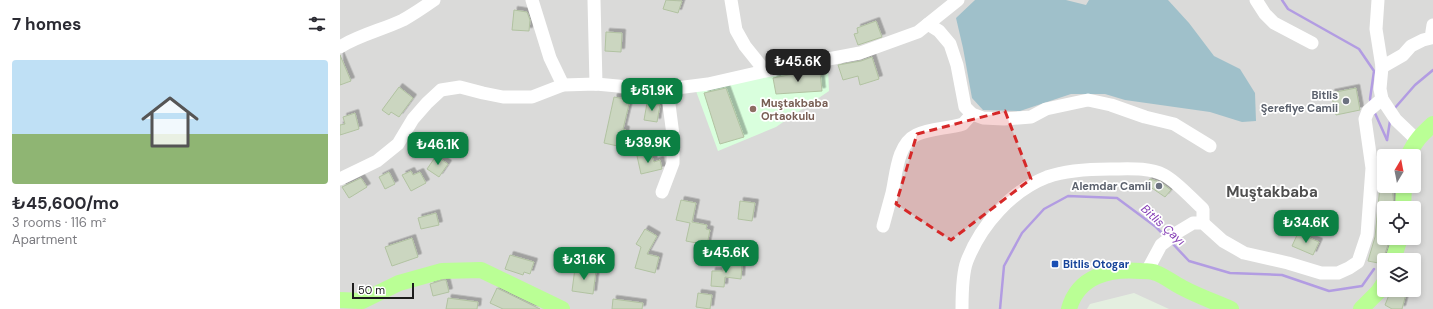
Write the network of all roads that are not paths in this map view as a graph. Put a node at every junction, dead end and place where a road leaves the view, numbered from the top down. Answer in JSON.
{"nodes":[{"id":1,"x":434,"y":0,"type":"edge"},
{"id":2,"x":532,"y":0,"type":"edge"},
{"id":3,"x":594,"y":0,"type":"edge"},
{"id":4,"x":731,"y":0,"type":"edge"},
{"id":5,"x":958,"y":0,"type":"edge"},
{"id":6,"x":1256,"y":0,"type":"edge"},
{"id":7,"x":1378,"y":0,"type":"edge"},
{"id":8,"x":928,"y":24,"type":"junction"},
{"id":9,"x":1433,"y":25,"type":"edge"},
{"id":10,"x":1312,"y":43,"type":"dead end"},
{"id":11,"x":340,"y":47,"type":"edge"},
{"id":12,"x":1382,"y":67,"type":"junction"},
{"id":13,"x":765,"y":71,"type":"junction"},
{"id":14,"x":596,"y":84,"type":"junction"},
{"id":15,"x":563,"y":85,"type":"junction"},
{"id":16,"x":666,"y":89,"type":"junction"},
{"id":17,"x":1379,"y":105,"type":"junction"},
{"id":18,"x":972,"y":114,"type":"junction"},
{"id":19,"x":1433,"y":126,"type":"edge"},
{"id":20,"x":1417,"y":140,"type":"junction"},
{"id":21,"x":1210,"y":146,"type":"dead end"},
{"id":22,"x":1412,"y":149,"type":"edge"},
{"id":23,"x":340,"y":179,"type":"edge"},
{"id":24,"x":662,"y":192,"type":"dead end"},
{"id":25,"x":1203,"y":223,"type":"junction"},
{"id":26,"x":883,"y":226,"type":"dead end"},
{"id":27,"x":1147,"y":272,"type":"junction"},
{"id":28,"x":1377,"y":293,"type":"edge"},
{"id":29,"x":340,"y":300,"type":"edge"},
{"id":30,"x":562,"y":309,"type":"edge"},
{"id":31,"x":962,"y":309,"type":"edge"},
{"id":32,"x":1069,"y":309,"type":"edge"},
{"id":33,"x":1231,"y":309,"type":"edge"},
{"id":34,"x":1361,"y":309,"type":"edge"}],
"edges":[{"from":1,"to":11,"type":"street"},
{"from":2,"to":15,"type":"street"},
{"from":3,"to":14,"type":"street"},
{"from":4,"to":13,"type":"street"},
{"from":5,"to":8,"type":"street"},
{"from":6,"to":10,"type":"street"},
{"from":7,"to":12,"type":"street"},
{"from":8,"to":13,"type":"street"},
{"from":8,"to":18,"type":"street"},
{"from":9,"to":12,"type":"street"},
{"from":12,"to":17,"type":"street"},
{"from":13,"to":16,"type":"street"},
{"from":14,"to":15,"type":"street"},
{"from":14,"to":16,"type":"street"},
{"from":15,"to":23,"type":"street"},
{"from":16,"to":24,"type":"street"},
{"from":17,"to":20,"type":"street"},
{"from":17,"to":25,"type":"street"},
{"from":18,"to":21,"type":"street"},
{"from":18,"to":26,"type":"street"},
{"from":19,"to":20,"type":"main road"},
{"from":20,"to":22,"type":"main road"},
{"from":25,"to":27,"type":"street"},
{"from":25,"to":31,"type":"street"},
{"from":27,"to":32,"type":"main road"},
{"from":27,"to":33,"type":"main road"},
{"from":28,"to":34,"type":"main road"},
{"from":29,"to":30,"type":"main road"}]}
